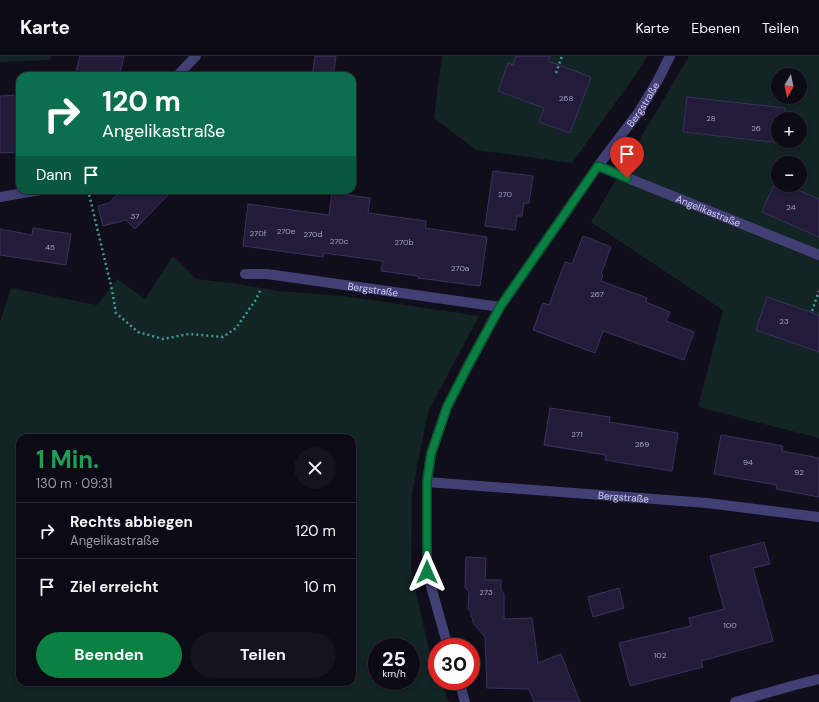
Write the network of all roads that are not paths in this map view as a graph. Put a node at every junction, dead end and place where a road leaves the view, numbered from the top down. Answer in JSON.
{"nodes":[{"id":1,"x":196,"y":56,"type":"edge"},
{"id":2,"x":670,"y":56,"type":"edge"},
{"id":3,"x":180,"y":72,"type":"edge"},
{"id":4,"x":598,"y":166,"type":"junction"},
{"id":5,"x":17,"y":194,"type":"edge"},
{"id":6,"x":0,"y":197,"type":"edge"},
{"id":7,"x":819,"y":255,"type":"edge"},
{"id":8,"x":245,"y":274,"type":"dead end"},
{"id":9,"x":500,"y":307,"type":"junction"},
{"id":10,"x":427,"y":482,"type":"junction"},
{"id":11,"x":819,"y":518,"type":"edge"},
{"id":12,"x":445,"y":638,"type":"edge"},
{"id":13,"x":819,"y":679,"type":"edge"},
{"id":14,"x":462,"y":690,"type":"edge"},
{"id":15,"x":465,"y":702,"type":"edge"},
{"id":16,"x":735,"y":702,"type":"edge"}],
"edges":[{"from":1,"to":3,"type":"street"},
{"from":2,"to":4,"type":"street","name":"Bergstraße"},
{"from":4,"to":7,"type":"street","name":"Angelikastraße"},
{"from":4,"to":9,"type":"street","name":"Bergstraße"},
{"from":5,"to":6,"type":"street"},
{"from":8,"to":9,"type":"street","name":"Bergstraße"},
{"from":9,"to":10,"type":"street","name":"Bergstraße"},
{"from":10,"to":11,"type":"street","name":"Bergstraße"},
{"from":10,"to":12,"type":"street","name":"Bergstraße"},
{"from":13,"to":16,"type":"street"},
{"from":14,"to":15,"type":"street"}]}
